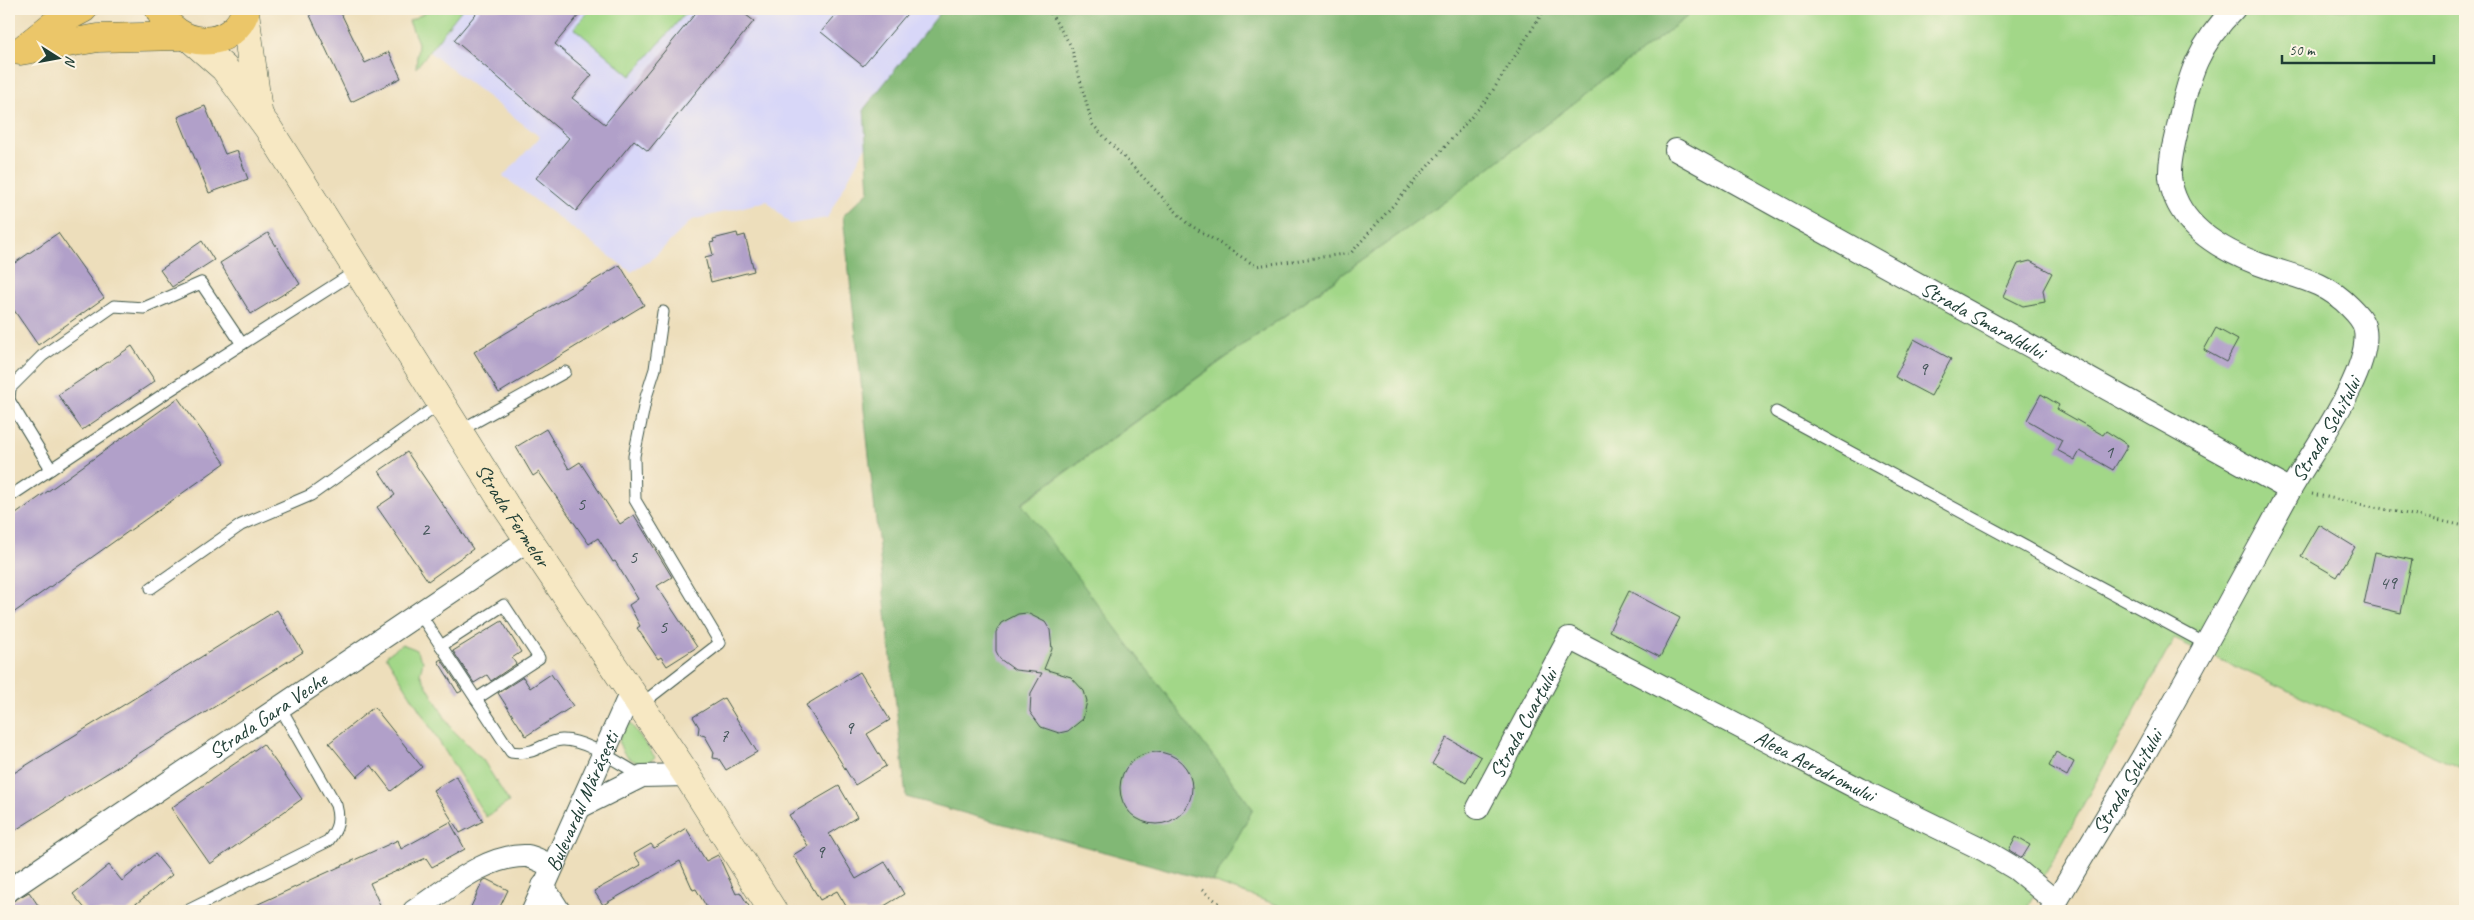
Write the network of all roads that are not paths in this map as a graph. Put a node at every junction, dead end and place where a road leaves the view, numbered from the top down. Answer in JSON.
{"nodes":[{"id":1,"x":83,"y":9,"type":"edge"},
{"id":2,"x":158,"y":9,"type":"edge"},
{"id":3,"x":2234,"y":9,"type":"edge"},
{"id":4,"x":246,"y":10,"type":"edge"},
{"id":5,"x":187,"y":38,"type":"junction"},
{"id":6,"x":15,"y":54,"type":"edge"},
{"id":7,"x":259,"y":115,"type":"junction"},
{"id":8,"x":1676,"y":150,"type":"dead end"},
{"id":9,"x":358,"y":270,"type":"junction"},
{"id":10,"x":663,"y":312,"type":"dead end"},
{"id":11,"x":242,"y":344,"type":"junction"},
{"id":12,"x":565,"y":372,"type":"dead end"},
{"id":13,"x":9,"y":400,"type":"edge"},
{"id":14,"x":441,"y":403,"type":"junction"},
{"id":15,"x":1776,"y":412,"type":"dead end"},
{"id":16,"x":459,"y":431,"type":"junction"},
{"id":17,"x":51,"y":469,"type":"junction"},
{"id":18,"x":2290,"y":490,"type":"junction"},
{"id":19,"x":9,"y":497,"type":"edge"},
{"id":20,"x":528,"y":540,"type":"junction"},
{"id":21,"x":151,"y":588,"type":"dead end"},
{"id":22,"x":420,"y":614,"type":"junction"},
{"id":23,"x":1569,"y":638,"type":"joint"},
{"id":24,"x":2206,"y":644,"type":"junction"},
{"id":25,"x":441,"y":646,"type":"junction"},
{"id":26,"x":476,"y":699,"type":"junction"},
{"id":27,"x":636,"y":699,"type":"junction"},
{"id":28,"x":280,"y":708,"type":"junction"},
{"id":29,"x":603,"y":755,"type":"junction"},
{"id":30,"x":687,"y":775,"type":"junction"},
{"id":31,"x":642,"y":776,"type":"junction"},
{"id":32,"x":580,"y":807,"type":"junction"},
{"id":33,"x":1478,"y":808,"type":"dead end"},
{"id":34,"x":548,"y":876,"type":"junction"},
{"id":35,"x":9,"y":890,"type":"edge"},
{"id":36,"x":2053,"y":907,"type":"edge"},
{"id":37,"x":187,"y":911,"type":"edge"},
{"id":38,"x":414,"y":911,"type":"edge"},
{"id":39,"x":532,"y":911,"type":"edge"},
{"id":40,"x":559,"y":911,"type":"edge"},
{"id":41,"x":773,"y":911,"type":"edge"}],
"edges":[{"from":1,"to":6,"type":"main road"},
{"from":2,"to":5,"type":"main road"},
{"from":3,"to":18,"type":"street","name":"Strada Schitului"},
{"from":4,"to":5,"type":"main road"},
{"from":4,"to":7,"type":"street","name":"Strada Fermelor"},
{"from":5,"to":6,"type":"main road"},
{"from":5,"to":7,"type":"street","name":"Strada Fermelor"},
{"from":7,"to":9,"type":"street","name":"Strada Fermelor"},
{"from":8,"to":18,"type":"street","name":"Strada Smaraldului"},
{"from":9,"to":11,"type":"lane"},
{"from":9,"to":14,"type":"street","name":"Strada Fermelor"},
{"from":10,"to":27,"type":"lane"},
{"from":11,"to":13,"type":"lane"},
{"from":11,"to":17,"type":"lane"},
{"from":12,"to":16,"type":"lane"},
{"from":13,"to":17,"type":"lane"},
{"from":14,"to":16,"type":"street","name":"Strada Fermelor"},
{"from":14,"to":21,"type":"lane"},
{"from":15,"to":24,"type":"lane"},
{"from":16,"to":20,"type":"street","name":"Strada Fermelor"},
{"from":17,"to":19,"type":"lane"},
{"from":18,"to":24,"type":"street","name":"Strada Schitului"},
{"from":20,"to":22,"type":"street","name":"Strada Gara Veche"},
{"from":20,"to":27,"type":"street","name":"Strada Fermelor"},
{"from":22,"to":25,"type":"lane"},
{"from":22,"to":28,"type":"street","name":"Strada Gara Veche"},
{"from":23,"to":33,"type":"street","name":"Strada Cuarțului"},
{"from":23,"to":36,"type":"street","name":"Aleea Aerodromului"},
{"from":24,"to":36,"type":"street","name":"Strada Schitului"},
{"from":25,"to":26,"type":"lane"},
{"from":25,"to":26,"type":"lane"},
{"from":26,"to":29,"type":"lane"},
{"from":27,"to":29,"type":"street","name":"Bulevardul Mărășești"},
{"from":27,"to":30,"type":"street","name":"Strada Fermelor"},
{"from":28,"to":35,"type":"street","name":"Strada Gara Veche"},
{"from":28,"to":37,"type":"lane"},
{"from":29,"to":31,"type":"lane"},
{"from":29,"to":32,"type":"street","name":"Bulevardul Mărășești"},
{"from":30,"to":31,"type":"street"},
{"from":30,"to":41,"type":"street","name":"Strada Fermelor"},
{"from":31,"to":32,"type":"street"},
{"from":32,"to":34,"type":"street","name":"Bulevardul Mărășești"},
{"from":34,"to":38,"type":"street"},
{"from":34,"to":39,"type":"street","name":"Bulevardul Mărășești"},
{"from":34,"to":40,"type":"street"}]}
